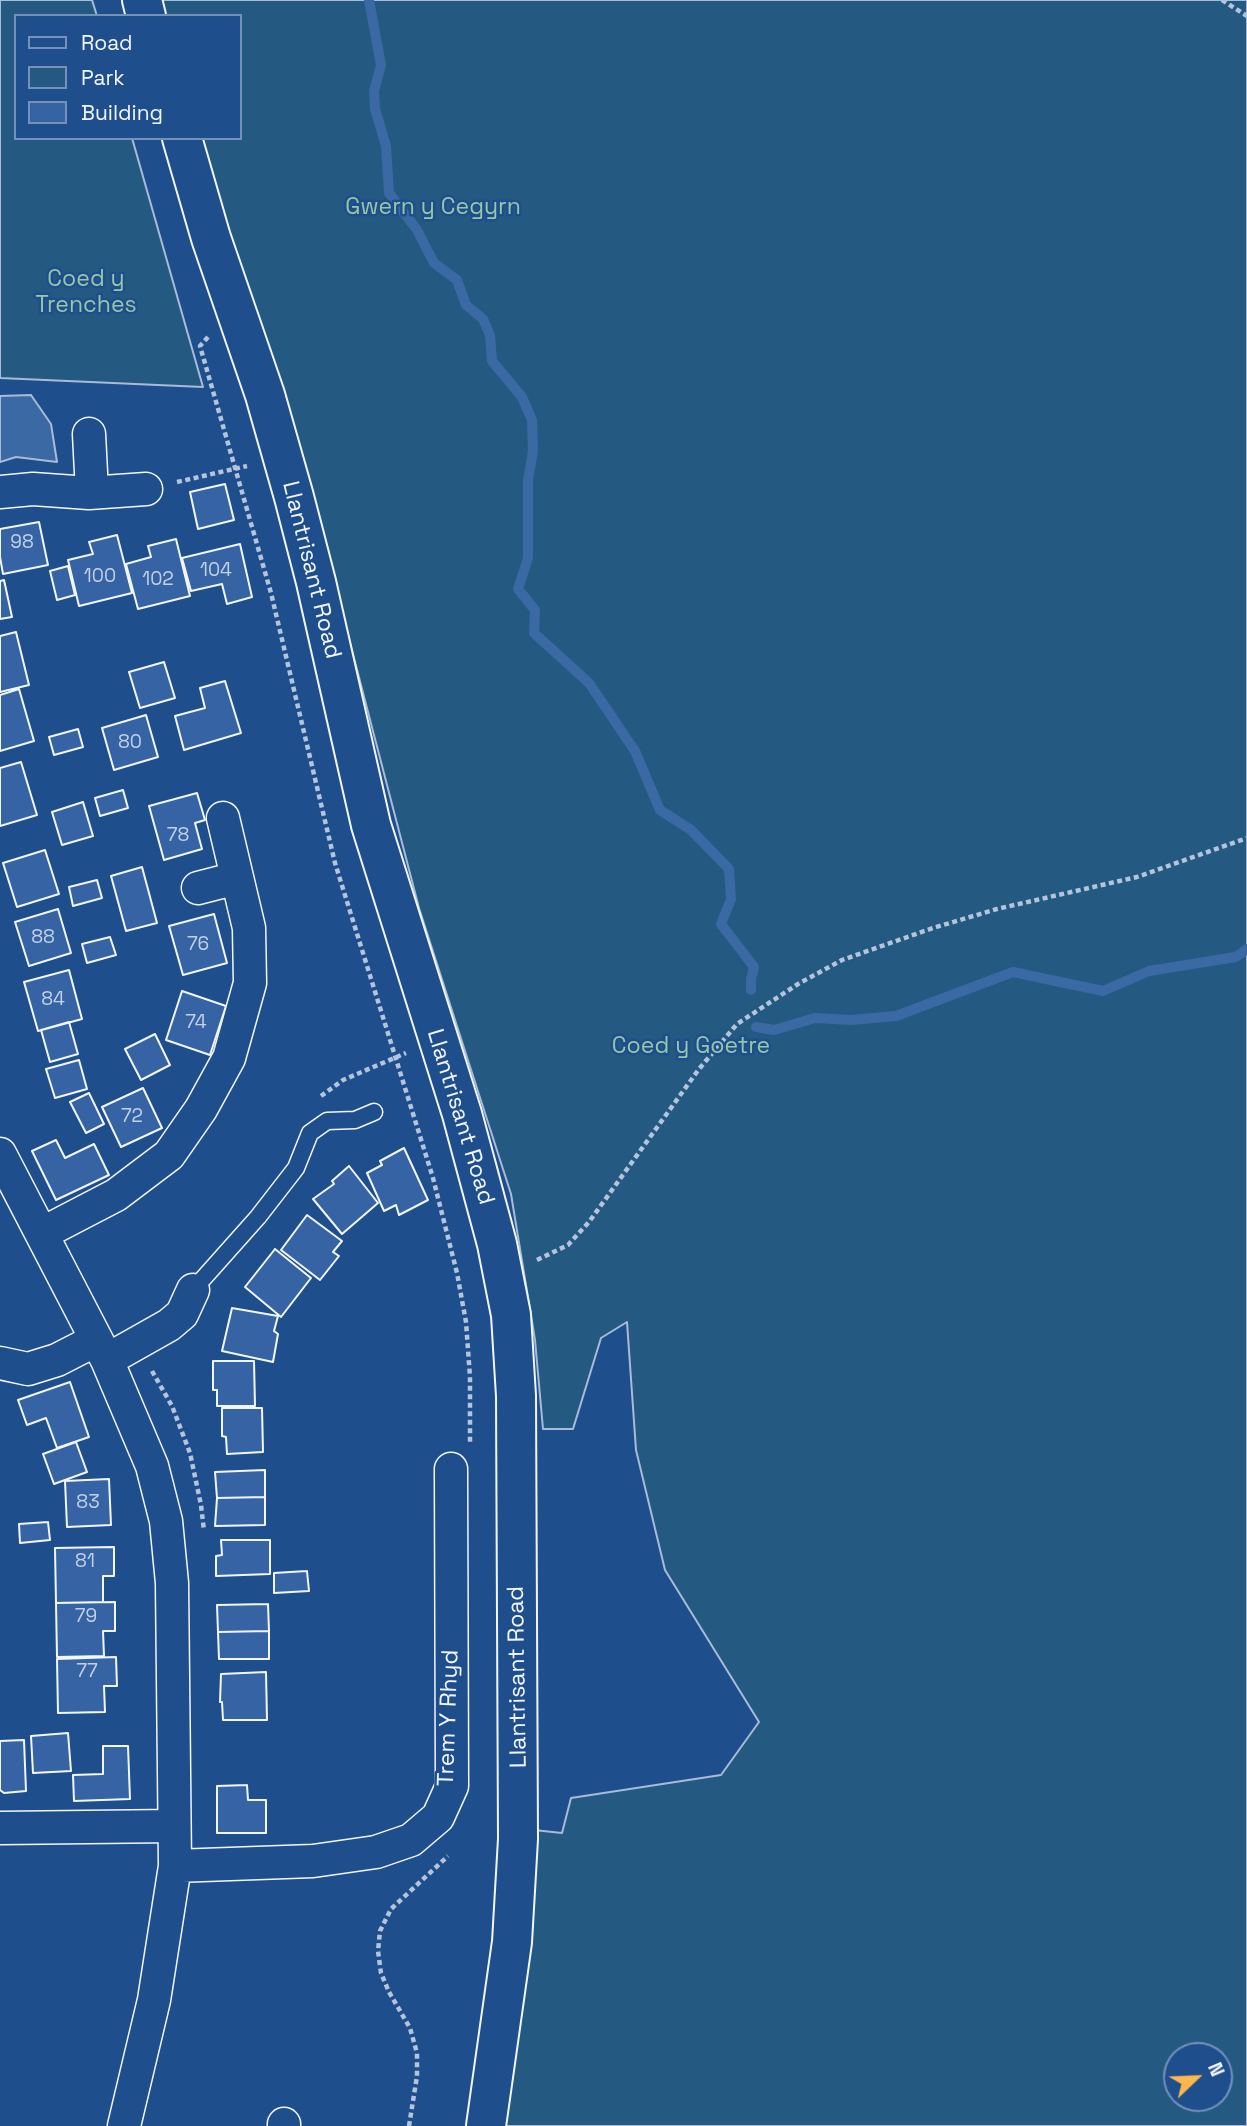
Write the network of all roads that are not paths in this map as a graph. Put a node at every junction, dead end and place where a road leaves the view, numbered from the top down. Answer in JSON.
{"nodes":[{"id":1,"x":183,"y":140,"type":"edge"},
{"id":2,"x":89,"y":434,"type":"dead end"},
{"id":3,"x":146,"y":489,"type":"road end"},
{"id":4,"x":0,"y":492,"type":"edge"},
{"id":5,"x":92,"y":492,"type":"junction"},
{"id":6,"x":223,"y":818,"type":"dead end"},
{"id":7,"x":237,"y":878,"type":"junction"},
{"id":8,"x":198,"y":888,"type":"dead end"},
{"id":9,"x":374,"y":1112,"type":"dead end"},
{"id":10,"x":0,"y":1154,"type":"edge"},
{"id":11,"x":11,"y":1201,"type":"edge"},
{"id":12,"x":43,"y":1233,"type":"junction"},
{"id":13,"x":193,"y":1290,"type":"joint"},
{"id":14,"x":101,"y":1350,"type":"junction"},
{"id":15,"x":0,"y":1363,"type":"edge"},
{"id":16,"x":460,"y":1460,"type":"road end"},
{"id":17,"x":174,"y":1826,"type":"junction"},
{"id":18,"x":0,"y":1828,"type":"edge"},
{"id":19,"x":175,"y":1866,"type":"junction"},
{"id":20,"x":124,"y":2126,"type":"edge"},
{"id":21,"x":486,"y":2126,"type":"edge"}],
"edges":[{"from":1,"to":21,"type":"main road","name":"Llantrisant Road"},
{"from":2,"to":5,"type":"street"},
{"from":3,"to":5,"type":"street"},
{"from":4,"to":5,"type":"street"},
{"from":6,"to":7,"type":"street"},
{"from":7,"to":8,"type":"street"},
{"from":7,"to":12,"type":"street"},
{"from":9,"to":13,"type":"lane"},
{"from":10,"to":11,"type":"street"},
{"from":11,"to":12,"type":"street"},
{"from":12,"to":14,"type":"street"},
{"from":13,"to":14,"type":"street"},
{"from":14,"to":15,"type":"street"},
{"from":14,"to":17,"type":"street"},
{"from":16,"to":19,"type":"street","name":"Trem Y Rhyd"},
{"from":17,"to":18,"type":"street"},
{"from":17,"to":19,"type":"street"},
{"from":19,"to":20,"type":"street"}]}
